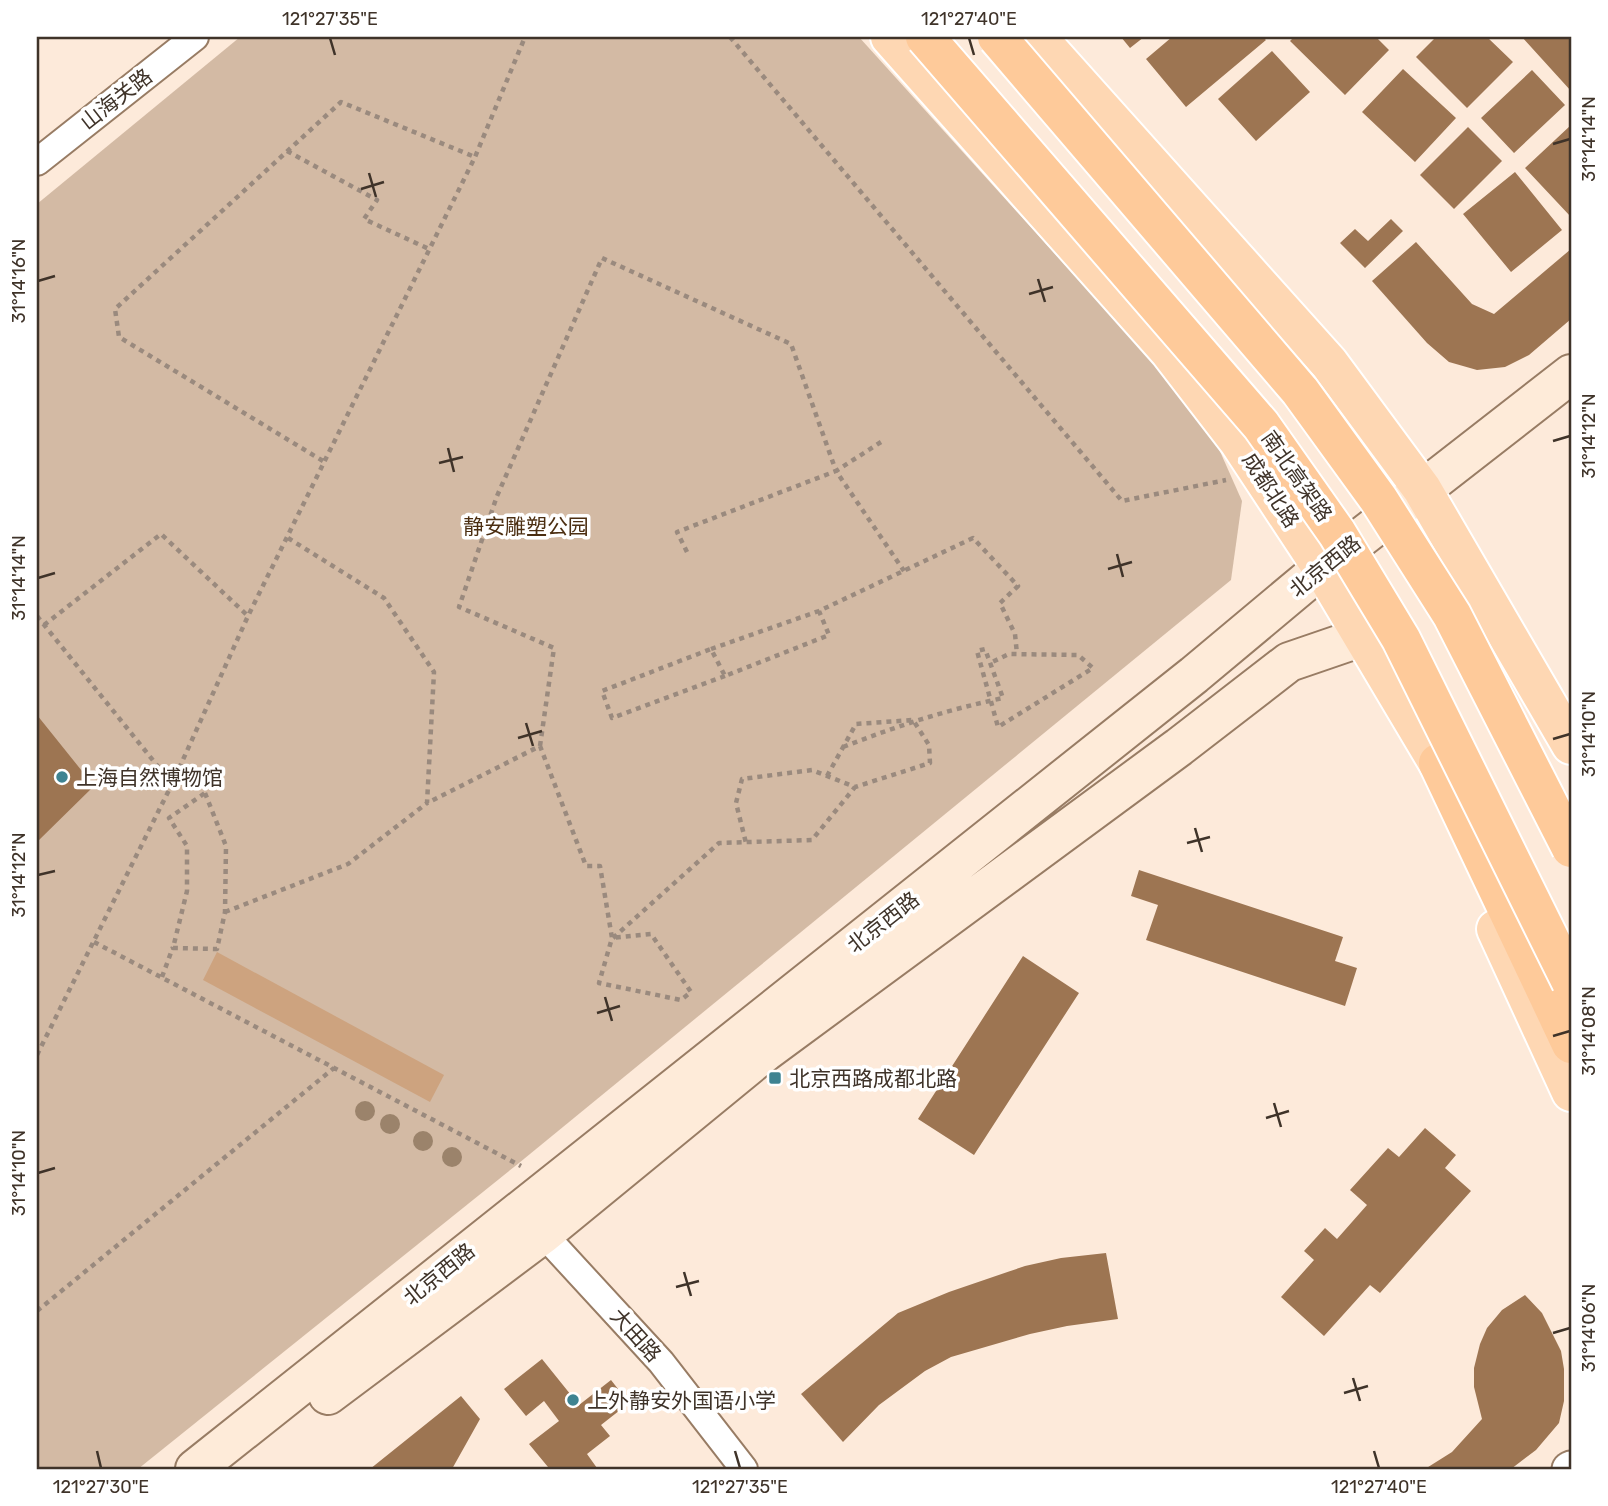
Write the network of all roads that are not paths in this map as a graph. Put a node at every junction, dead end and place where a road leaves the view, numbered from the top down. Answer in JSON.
{"nodes":[{"id":1,"x":195,"y":37,"type":"edge"},
{"id":2,"x":890,"y":37,"type":"edge"},
{"id":3,"x":925,"y":37,"type":"edge"},
{"id":4,"x":997,"y":37,"type":"edge"},
{"id":5,"x":1037,"y":37,"type":"edge"},
{"id":6,"x":37,"y":162,"type":"edge"},
{"id":7,"x":1571,"y":374,"type":"edge"},
{"id":8,"x":1422,"y":489,"type":"junction"},
{"id":9,"x":1321,"y":568,"type":"junction"},
{"id":10,"x":1362,"y":637,"type":"junction"},
{"id":11,"x":1571,"y":745,"type":"edge"},
{"id":12,"x":1438,"y":763,"type":"junction"},
{"id":13,"x":1571,"y":848,"type":"edge"},
{"id":14,"x":1565,"y":995,"type":"edge"},
{"id":15,"x":1571,"y":1044,"type":"edge"},
{"id":16,"x":1571,"y":1092,"type":"edge"},
{"id":17,"x":532,"y":1222,"type":"junction"},
{"id":18,"x":195,"y":1469,"type":"edge"},
{"id":19,"x":744,"y":1469,"type":"edge"}],
"edges":[{"from":1,"to":6,"type":"street","name":"山海关路"},
{"from":2,"to":9,"type":"main road","name":"成都北路"},
{"from":3,"to":14,"type":"highway","name":"南北高架路","bridge":true},
{"from":4,"to":13,"type":"highway","bridge":true},
{"from":5,"to":8,"type":"main road"},
{"from":7,"to":8,"type":"main road","name":"北京西路"},
{"from":8,"to":9,"type":"main road","name":"北京西路"},
{"from":8,"to":11,"type":"main road"},
{"from":9,"to":10,"type":"main road","name":"成都北路"},
{"from":9,"to":17,"type":"main road","name":"北京西路"},
{"from":10,"to":12,"type":"main road","name":"成都北路"},
{"from":10,"to":17,"type":"main road"},
{"from":12,"to":14,"type":"highway"},
{"from":12,"to":16,"type":"main road"},
{"from":14,"to":15,"type":"highway"},
{"from":17,"to":18,"type":"main road","name":"北京西路"},
{"from":17,"to":19,"type":"street","name":"大田路"}]}
